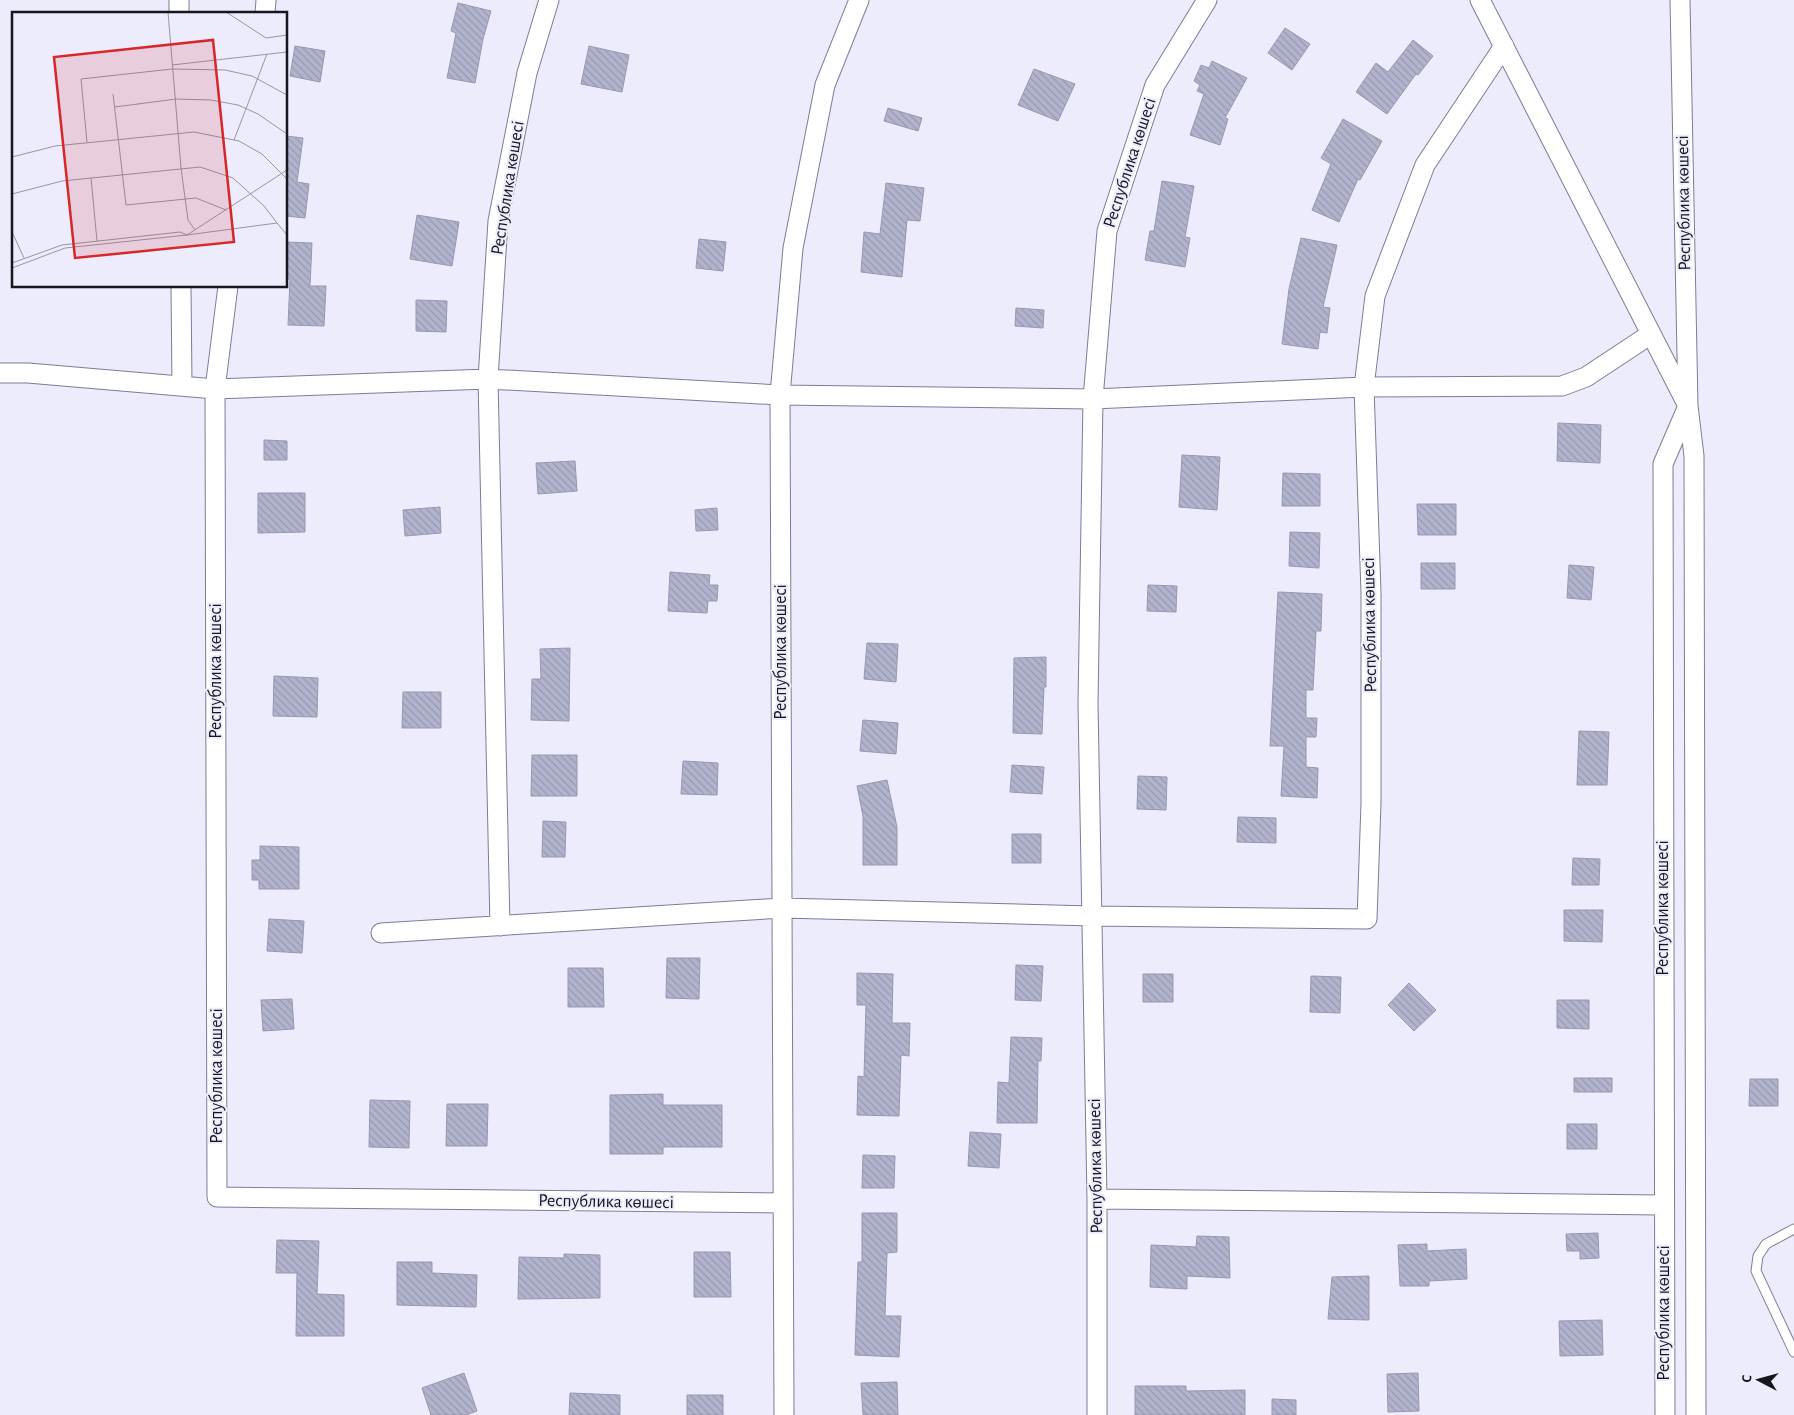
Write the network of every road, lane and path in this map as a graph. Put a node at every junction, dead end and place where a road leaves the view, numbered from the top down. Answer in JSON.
{"nodes":[{"id":1,"x":548,"y":0,"type":"edge"},
{"id":2,"x":859,"y":0,"type":"edge"},
{"id":3,"x":1207,"y":0,"type":"edge"},
{"id":4,"x":1480,"y":0,"type":"edge"},
{"id":5,"x":1680,"y":0,"type":"edge"},
{"id":6,"x":1504,"y":46,"type":"junction"},
{"id":7,"x":181,"y":288,"type":"edge"},
{"id":8,"x":228,"y":288,"type":"edge"},
{"id":9,"x":1651,"y":334,"type":"junction"},
{"id":10,"x":0,"y":373,"type":"edge"},
{"id":11,"x":488,"y":379,"type":"junction"},
{"id":12,"x":182,"y":385,"type":"junction"},
{"id":13,"x":1364,"y":388,"type":"junction"},
{"id":14,"x":215,"y":389,"type":"junction"},
{"id":15,"x":780,"y":395,"type":"junction"},
{"id":16,"x":1093,"y":399,"type":"junction"},
{"id":17,"x":1688,"y":406,"type":"junction"},
{"id":18,"x":782,"y":908,"type":"junction"},
{"id":19,"x":1092,"y":916,"type":"junction"},
{"id":20,"x":500,"y":926,"type":"junction"},
{"id":21,"x":381,"y":933,"type":"dead end"},
{"id":22,"x":1097,"y":1199,"type":"junction"},
{"id":23,"x":782,"y":1203,"type":"junction"},
{"id":24,"x":1663,"y":1205,"type":"junction"},
{"id":25,"x":1794,"y":1229,"type":"edge"},
{"id":26,"x":1794,"y":1352,"type":"edge"},
{"id":27,"x":784,"y":1415,"type":"edge"},
{"id":28,"x":1097,"y":1415,"type":"edge"},
{"id":29,"x":1665,"y":1415,"type":"edge"},
{"id":30,"x":1696,"y":1415,"type":"edge"}],
"edges":[{"from":1,"to":11,"type":"street","name":"Республика көшесі"},
{"from":2,"to":15,"type":"street","name":"Республика көшесі"},
{"from":3,"to":16,"type":"street","name":"Республика көшесі"},
{"from":4,"to":6,"type":"street"},
{"from":5,"to":17,"type":"street","name":"Республика көшесі"},
{"from":6,"to":9,"type":"street"},
{"from":6,"to":13,"type":"street","name":"Республика көшесі"},
{"from":7,"to":12,"type":"street"},
{"from":8,"to":14,"type":"street","name":"Республика көшесі"},
{"from":9,"to":13,"type":"street"},
{"from":9,"to":17,"type":"street"},
{"from":10,"to":12,"type":"street"},
{"from":11,"to":14,"type":"street"},
{"from":11,"to":15,"type":"street"},
{"from":11,"to":20,"type":"street","name":"Республика көшесі"},
{"from":12,"to":14,"type":"street"},
{"from":13,"to":16,"type":"street"},
{"from":13,"to":19,"type":"street","name":"Республика көшесі"},
{"from":14,"to":23,"type":"street","name":"Республика көшесі"},
{"from":15,"to":16,"type":"street"},
{"from":15,"to":18,"type":"street","name":"Республика көшесі"},
{"from":16,"to":19,"type":"street","name":"Республика көшесі"},
{"from":17,"to":24,"type":"street","name":"Республика көшесі"},
{"from":17,"to":30,"type":"street"},
{"from":18,"to":19,"type":"street","name":"Республика көшесі"},
{"from":18,"to":20,"type":"street","name":"Республика көшесі"},
{"from":18,"to":23,"type":"street","name":"Республика көшесі"},
{"from":19,"to":22,"type":"street","name":"Республика көшесі"},
{"from":20,"to":21,"type":"street","name":"Республика көшесі"},
{"from":22,"to":24,"type":"street"},
{"from":22,"to":28,"type":"street","name":"Республика көшесі"},
{"from":23,"to":27,"type":"street","name":"Республика көшесі"},
{"from":24,"to":29,"type":"street","name":"Республика көшесі"},
{"from":25,"to":26,"type":"lane"}]}
